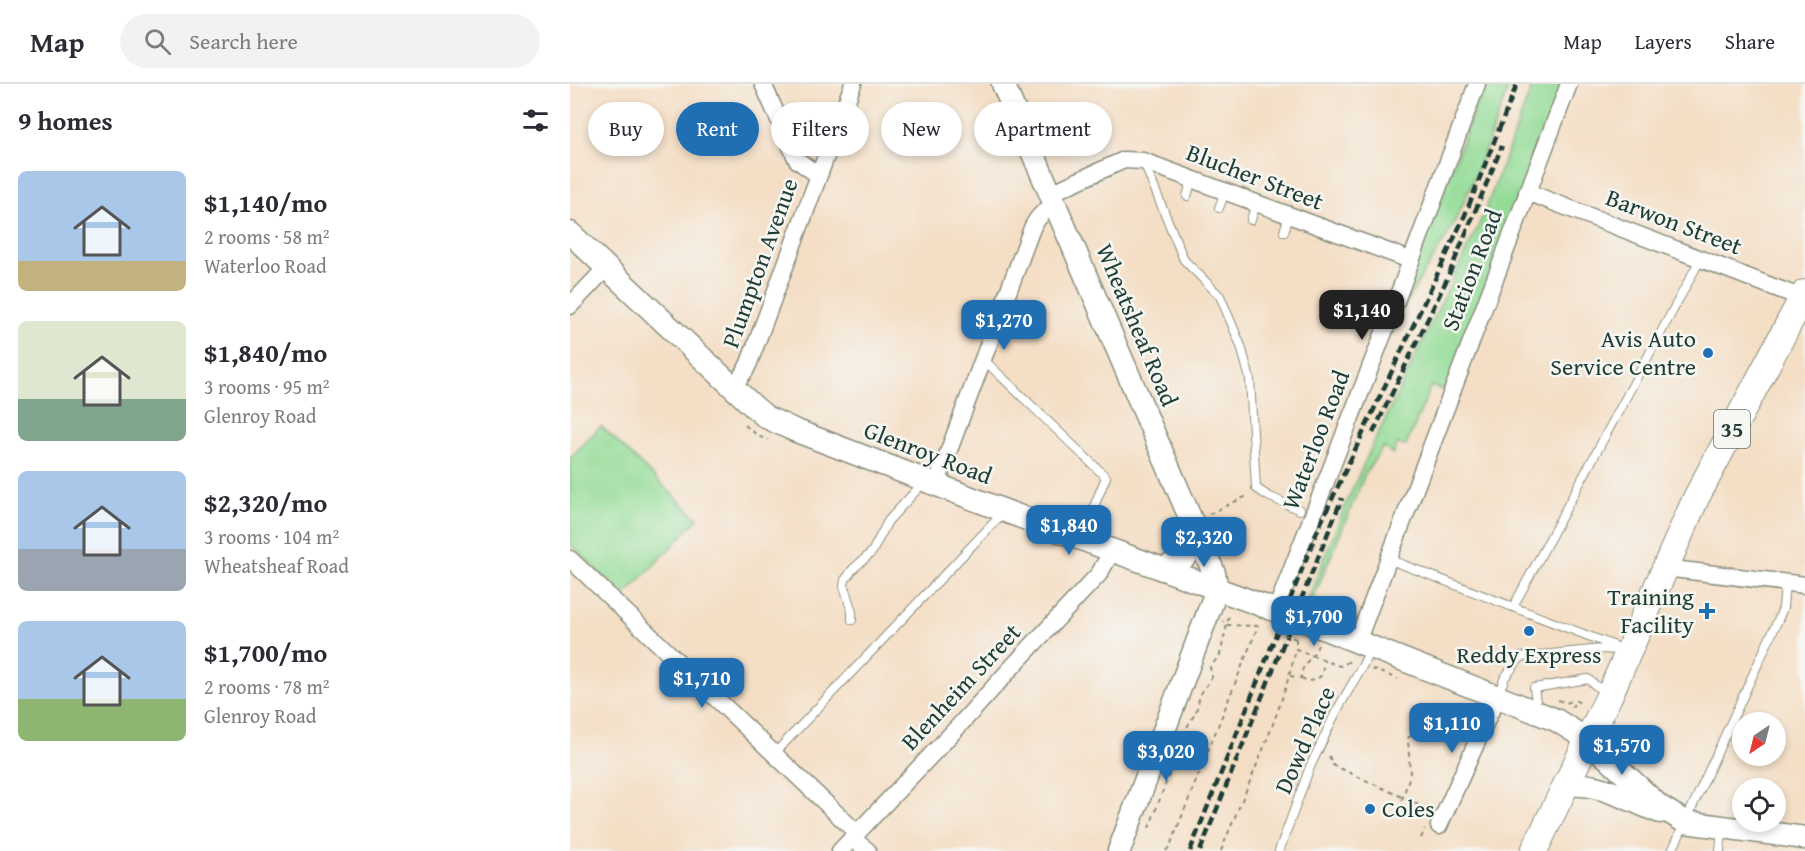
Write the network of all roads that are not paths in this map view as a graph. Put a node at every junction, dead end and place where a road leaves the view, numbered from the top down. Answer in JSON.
{"nodes":[{"id":1,"x":764,"y":84,"type":"edge"},
{"id":2,"x":853,"y":84,"type":"edge"},
{"id":3,"x":1003,"y":84,"type":"edge"},
{"id":4,"x":1477,"y":84,"type":"edge"},
{"id":5,"x":1569,"y":84,"type":"edge"},
{"id":6,"x":1143,"y":161,"type":"junction"},
{"id":7,"x":818,"y":175,"type":"junction"},
{"id":8,"x":1192,"y":179,"type":"junction"},
{"id":9,"x":1225,"y":192,"type":"junction"},
{"id":10,"x":1527,"y":192,"type":"junction"},
{"id":11,"x":1187,"y":196,"type":"dead end"},
{"id":12,"x":1053,"y":198,"type":"junction"},
{"id":13,"x":1256,"y":203,"type":"junction"},
{"id":14,"x":1219,"y":208,"type":"dead end"},
{"id":15,"x":1251,"y":220,"type":"dead end"},
{"id":16,"x":570,"y":233,"type":"edge"},
{"id":17,"x":1701,"y":258,"type":"junction"},
{"id":18,"x":1410,"y":260,"type":"junction"},
{"id":19,"x":606,"y":268,"type":"junction"},
{"id":20,"x":1804,"y":296,"type":"edge"},
{"id":21,"x":570,"y":306,"type":"edge"},
{"id":22,"x":982,"y":358,"type":"junction"},
{"id":23,"x":732,"y":388,"type":"junction"},
{"id":24,"x":931,"y":483,"type":"junction"},
{"id":25,"x":1300,"y":510,"type":"dead end"},
{"id":26,"x":1005,"y":511,"type":"junction"},
{"id":27,"x":1194,"y":525,"type":"junction"},
{"id":28,"x":1085,"y":541,"type":"junction"},
{"id":29,"x":1112,"y":551,"type":"junction"},
{"id":30,"x":570,"y":559,"type":"edge"},
{"id":31,"x":1387,"y":559,"type":"junction"},
{"id":32,"x":1665,"y":568,"type":"junction"},
{"id":33,"x":1162,"y":569,"type":"junction"},
{"id":34,"x":1785,"y":583,"type":"junction"},
{"id":35,"x":1805,"y":585,"type":"edge"},
{"id":36,"x":1218,"y":605,"type":"junction"},
{"id":37,"x":1513,"y":607,"type":"junction"},
{"id":38,"x":1277,"y":618,"type":"junction"},
{"id":39,"x":852,"y":620,"type":"dead end"},
{"id":40,"x":1364,"y":651,"type":"junction"},
{"id":41,"x":1629,"y":651,"type":"junction"},
{"id":42,"x":1609,"y":696,"type":"junction"},
{"id":43,"x":1497,"y":697,"type":"junction"},
{"id":44,"x":1538,"y":713,"type":"junction"},
{"id":45,"x":1588,"y":740,"type":"junction"},
{"id":46,"x":774,"y":754,"type":"junction"},
{"id":47,"x":1566,"y":786,"type":"junction"},
{"id":48,"x":1680,"y":820,"type":"junction"},
{"id":49,"x":1433,"y":822,"type":"road end"},
{"id":50,"x":1722,"y":828,"type":"junction"},
{"id":51,"x":855,"y":836,"type":"junction"},
{"id":52,"x":1805,"y":838,"type":"edge"},
{"id":53,"x":840,"y":851,"type":"edge"},
{"id":54,"x":868,"y":851,"type":"edge"},
{"id":55,"x":1119,"y":851,"type":"edge"},
{"id":56,"x":1279,"y":851,"type":"edge"},
{"id":57,"x":1534,"y":851,"type":"edge"},
{"id":58,"x":1672,"y":851,"type":"edge"},
{"id":59,"x":1720,"y":851,"type":"edge"}],
"edges":[{"from":1,"to":7,"type":"street"},
{"from":2,"to":7,"type":"street","name":"Plumpton Avenue"},
{"from":3,"to":12,"type":"street","name":"Wheatsheaf Road"},
{"from":4,"to":18,"type":"street","name":"Waterloo Road"},
{"from":5,"to":10,"type":"street","name":"Station Road"},
{"from":6,"to":8,"type":"street","name":"Blucher Street"},
{"from":6,"to":12,"type":"street","name":"Blucher Street"},
{"from":6,"to":25,"type":"lane"},
{"from":7,"to":23,"type":"street","name":"Plumpton Avenue"},
{"from":8,"to":9,"type":"street","name":"Blucher Street"},
{"from":8,"to":11,"type":"lane"},
{"from":9,"to":13,"type":"street","name":"Blucher Street"},
{"from":9,"to":14,"type":"lane"},
{"from":10,"to":17,"type":"street","name":"Barwon Street"},
{"from":10,"to":31,"type":"street","name":"Station Road"},
{"from":12,"to":22,"type":"street","name":"Blucher Street"},
{"from":12,"to":27,"type":"street","name":"Wheatsheaf Road"},
{"from":13,"to":15,"type":"lane"},
{"from":13,"to":18,"type":"street","name":"Blucher Street"},
{"from":16,"to":19,"type":"street","name":"Glenroy Road"},
{"from":17,"to":20,"type":"street","name":"Barwon Street"},
{"from":17,"to":37,"type":"lane"},
{"from":18,"to":38,"type":"street","name":"Waterloo Road"},
{"from":19,"to":21,"type":"street"},
{"from":19,"to":23,"type":"street","name":"Glenroy Road"},
{"from":20,"to":32,"type":"main road","number":"35"},
{"from":22,"to":24,"type":"street","name":"Blucher Street"},
{"from":22,"to":28,"type":"lane"},
{"from":23,"to":24,"type":"street","name":"Glenroy Road"},
{"from":24,"to":26,"type":"street","name":"Glenroy Road"},
{"from":24,"to":39,"type":"lane"},
{"from":26,"to":28,"type":"street","name":"Glenroy Road"},
{"from":26,"to":46,"type":"lane"},
{"from":27,"to":33,"type":"street"},
{"from":27,"to":36,"type":"street","name":"Wheatsheaf Road"},
{"from":28,"to":29,"type":"street","name":"Glenroy Road"},
{"from":29,"to":33,"type":"street","name":"Glenroy Road"},
{"from":29,"to":51,"type":"street","name":"Blenheim Street"},
{"from":30,"to":46,"type":"street"},
{"from":31,"to":37,"type":"lane"},
{"from":31,"to":40,"type":"street","name":"Station Road"},
{"from":32,"to":34,"type":"street"},
{"from":32,"to":41,"type":"main road","number":"35"},
{"from":33,"to":36,"type":"street","name":"Glenroy Road"},
{"from":34,"to":35,"type":"street"},
{"from":34,"to":48,"type":"lane"},
{"from":36,"to":38,"type":"street","name":"Glenroy Road"},
{"from":36,"to":55,"type":"street"},
{"from":37,"to":41,"type":"lane"},
{"from":38,"to":40,"type":"street","name":"Glenroy Road","bridge":true},
{"from":40,"to":43,"type":"street","name":"Glenroy Road"},
{"from":40,"to":56,"type":"lane","name":"Dowd Place"},
{"from":41,"to":42,"type":"main road","number":"35"},
{"from":41,"to":43,"type":"lane"},
{"from":42,"to":44,"type":"lane"},
{"from":42,"to":45,"type":"main road","number":"35"},
{"from":43,"to":44,"type":"street","name":"Glenroy Road"},
{"from":43,"to":49,"type":"street"},
{"from":44,"to":45,"type":"street","name":"Glenroy Road"},
{"from":45,"to":47,"type":"main road","number":"35"},
{"from":45,"to":48,"type":"street","name":"Glenroy Road"},
{"from":46,"to":51,"type":"street"},
{"from":47,"to":48,"type":"street"},
{"from":47,"to":57,"type":"main road","number":"35"},
{"from":48,"to":50,"type":"street"},
{"from":48,"to":58,"type":"lane"},
{"from":50,"to":52,"type":"street"},
{"from":50,"to":59,"type":"lane"},
{"from":51,"to":53,"type":"street","name":"Blenheim Street"},
{"from":51,"to":54,"type":"street"}]}
